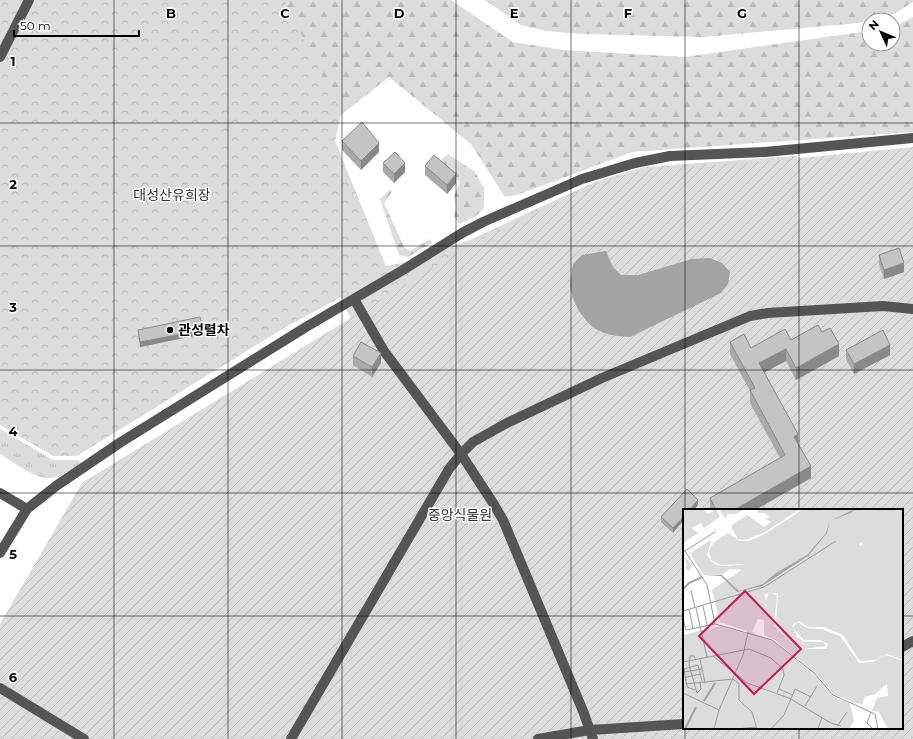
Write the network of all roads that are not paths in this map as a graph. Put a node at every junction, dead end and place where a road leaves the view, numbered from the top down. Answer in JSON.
{"nodes":[{"id":1,"x":29,"y":0,"type":"edge"},
{"id":2,"x":0,"y":57,"type":"edge"},
{"id":3,"x":913,"y":138,"type":"edge"},
{"id":4,"x":354,"y":299,"type":"junction"},
{"id":5,"x":913,"y":309,"type":"edge"},
{"id":6,"x":461,"y":454,"type":"junction"},
{"id":7,"x":0,"y":493,"type":"edge"},
{"id":8,"x":27,"y":509,"type":"junction"},
{"id":9,"x":0,"y":553,"type":"edge"},
{"id":10,"x":913,"y":640,"type":"edge"},
{"id":11,"x":903,"y":646,"type":"edge"},
{"id":12,"x":0,"y":688,"type":"edge"},
{"id":13,"x":683,"y":724,"type":"edge"},
{"id":14,"x":592,"y":735,"type":"edge"},
{"id":15,"x":84,"y":739,"type":"edge"},
{"id":16,"x":291,"y":739,"type":"edge"},
{"id":17,"x":538,"y":739,"type":"edge"}],
"edges":[{"from":1,"to":2,"type":"street"},
{"from":3,"to":4,"type":"street"},
{"from":4,"to":6,"type":"street"},
{"from":4,"to":8,"type":"street"},
{"from":5,"to":6,"type":"street"},
{"from":6,"to":14,"type":"street"},
{"from":6,"to":16,"type":"street"},
{"from":7,"to":8,"type":"street"},
{"from":8,"to":9,"type":"street"},
{"from":10,"to":11,"type":"street"},
{"from":12,"to":15,"type":"street"},
{"from":13,"to":14,"type":"street"},
{"from":14,"to":17,"type":"street"}]}
